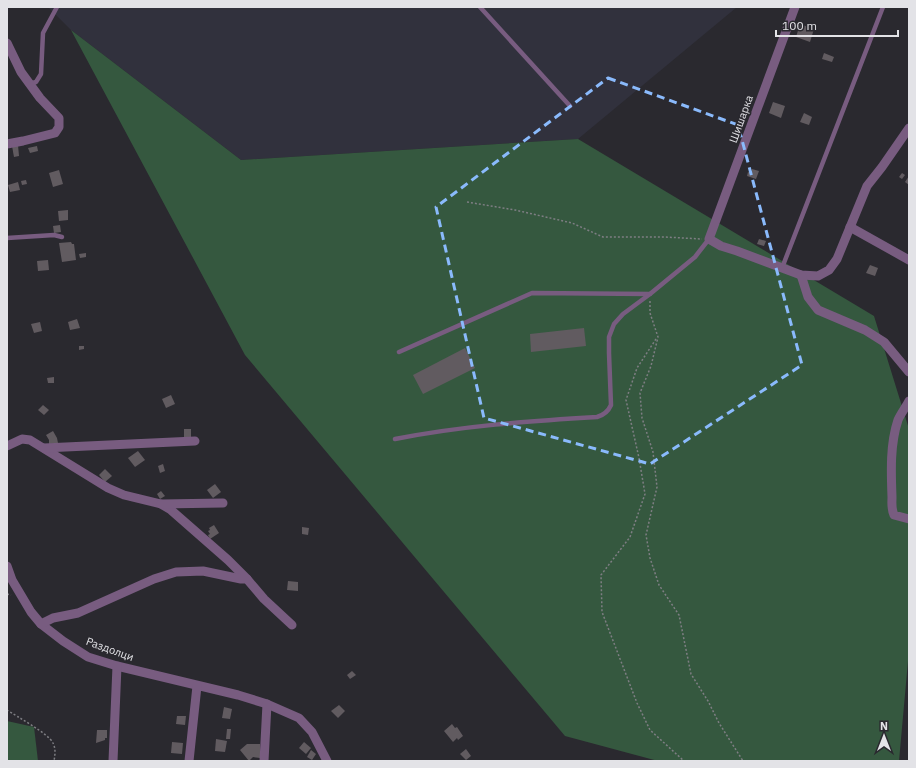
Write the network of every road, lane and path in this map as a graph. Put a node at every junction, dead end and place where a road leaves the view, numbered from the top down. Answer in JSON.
{"nodes":[{"id":1,"x":57,"y":7,"type":"edge"},
{"id":2,"x":480,"y":7,"type":"edge"},
{"id":3,"x":795,"y":7,"type":"edge"},
{"id":4,"x":882,"y":7,"type":"edge"},
{"id":5,"x":7,"y":44,"type":"edge"},
{"id":6,"x":29,"y":84,"type":"junction"},
{"id":7,"x":570,"y":106,"type":"dead end"},
{"id":8,"x":909,"y":128,"type":"edge"},
{"id":9,"x":7,"y":144,"type":"edge"},
{"id":10,"x":467,"y":202,"type":"dead end"},
{"id":11,"x":850,"y":227,"type":"junction"},
{"id":12,"x":62,"y":237,"type":"dead end"},
{"id":13,"x":7,"y":238,"type":"edge"},
{"id":14,"x":709,"y":239,"type":"junction"},
{"id":15,"x":909,"y":260,"type":"edge"},
{"id":16,"x":782,"y":268,"type":"junction"},
{"id":17,"x":801,"y":275,"type":"junction"},
{"id":18,"x":650,"y":294,"type":"junction"},
{"id":19,"x":658,"y":337,"type":"junction"},
{"id":20,"x":399,"y":352,"type":"dead end"},
{"id":21,"x":909,"y":372,"type":"edge"},
{"id":22,"x":909,"y":401,"type":"edge"},
{"id":23,"x":395,"y":439,"type":"dead end"},
{"id":24,"x":195,"y":441,"type":"dead end"},
{"id":25,"x":7,"y":446,"type":"edge"},
{"id":26,"x":44,"y":448,"type":"junction"},
{"id":27,"x":223,"y":502,"type":"dead end"},
{"id":28,"x":161,"y":504,"type":"junction"},
{"id":29,"x":909,"y":519,"type":"edge"},
{"id":30,"x":7,"y":566,"type":"edge"},
{"id":31,"x":247,"y":579,"type":"junction"},
{"id":32,"x":42,"y":624,"type":"junction"},
{"id":33,"x":292,"y":625,"type":"dead end"},
{"id":34,"x":117,"y":666,"type":"junction"},
{"id":35,"x":197,"y":686,"type":"junction"},
{"id":36,"x":267,"y":704,"type":"junction"},
{"id":37,"x":7,"y":710,"type":"edge"},
{"id":38,"x":54,"y":761,"type":"edge"},
{"id":39,"x":113,"y":761,"type":"edge"},
{"id":40,"x":189,"y":761,"type":"edge"},
{"id":41,"x":264,"y":761,"type":"edge"},
{"id":42,"x":327,"y":761,"type":"edge"},
{"id":43,"x":684,"y":761,"type":"edge"},
{"id":44,"x":743,"y":761,"type":"edge"}],
"edges":[{"from":1,"to":6,"type":"lane"},
{"from":2,"to":7,"type":"lane"},
{"from":3,"to":14,"type":"street","name":"Шишарка"},
{"from":4,"to":16,"type":"lane"},
{"from":5,"to":6,"type":"street"},
{"from":6,"to":9,"type":"street"},
{"from":8,"to":11,"type":"street"},
{"from":10,"to":14,"type":"path"},
{"from":11,"to":15,"type":"street"},
{"from":11,"to":17,"type":"street"},
{"from":12,"to":13,"type":"lane"},
{"from":14,"to":16,"type":"street"},
{"from":14,"to":18,"type":"lane"},
{"from":16,"to":17,"type":"street"},
{"from":17,"to":21,"type":"street"},
{"from":18,"to":19,"type":"path"},
{"from":18,"to":20,"type":"lane"},
{"from":18,"to":23,"type":"lane"},
{"from":19,"to":43,"type":"path"},
{"from":19,"to":44,"type":"path"},
{"from":22,"to":29,"type":"street"},
{"from":24,"to":26,"type":"street"},
{"from":25,"to":26,"type":"street"},
{"from":26,"to":28,"type":"street"},
{"from":27,"to":28,"type":"street"},
{"from":28,"to":31,"type":"street"},
{"from":30,"to":32,"type":"street","name":"Раздолци"},
{"from":31,"to":32,"type":"street"},
{"from":31,"to":33,"type":"street"},
{"from":32,"to":34,"type":"street","name":"Раздолци"},
{"from":34,"to":35,"type":"street","name":"Раздолци"},
{"from":34,"to":39,"type":"street"},
{"from":35,"to":36,"type":"street","name":"Раздолци"},
{"from":35,"to":40,"type":"street"},
{"from":36,"to":41,"type":"street"},
{"from":36,"to":42,"type":"street","name":"Раздолци"},
{"from":37,"to":38,"type":"path"}]}
